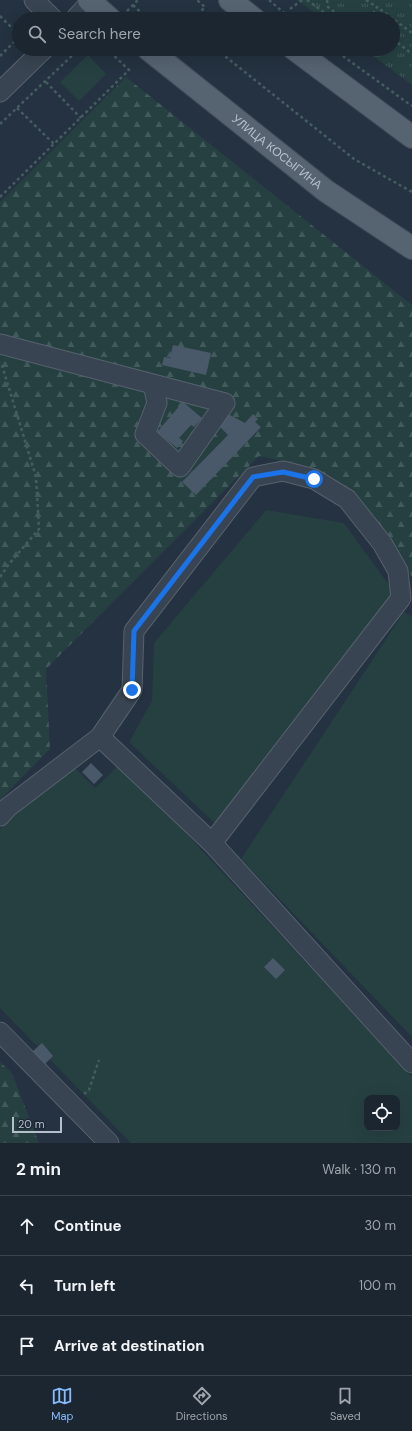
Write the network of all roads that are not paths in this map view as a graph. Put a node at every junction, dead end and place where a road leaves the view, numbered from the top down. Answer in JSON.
{"nodes":[{"id":1,"x":34,"y":0,"type":"edge"},
{"id":2,"x":230,"y":0,"type":"edge"},
{"id":3,"x":90,"y":1,"type":"edge"},
{"id":4,"x":46,"y":12,"type":"edge"},
{"id":5,"x":81,"y":12,"type":"edge"},
{"id":6,"x":113,"y":12,"type":"edge"},
{"id":7,"x":245,"y":12,"type":"edge"},
{"id":8,"x":37,"y":56,"type":"edge"},
{"id":9,"x":157,"y":56,"type":"edge"},
{"id":10,"x":303,"y":56,"type":"edge"},
{"id":11,"x":0,"y":92,"type":"edge"},
{"id":12,"x":412,"y":138,"type":"edge"},
{"id":13,"x":412,"y":248,"type":"edge"},
{"id":14,"x":0,"y":344,"type":"edge"},
{"id":15,"x":153,"y":384,"type":"junction"},
{"id":16,"x":407,"y":602,"type":"edge"},
{"id":17,"x":100,"y":737,"type":"junction"},
{"id":18,"x":0,"y":816,"type":"edge"},
{"id":19,"x":212,"y":842,"type":"junction"},
{"id":20,"x":0,"y":1032,"type":"edge"},
{"id":21,"x":412,"y":1063,"type":"edge"},
{"id":22,"x":109,"y":1143,"type":"edge"}],
"edges":[{"from":1,"to":4,"type":"street"},
{"from":2,"to":7,"type":"main road"},
{"from":3,"to":5,"type":"street"},
{"from":3,"to":6,"type":"main road"},
{"from":8,"to":11,"type":"street"},
{"from":9,"to":13,"type":"main road","name":"УЛИЦА КОСЫГИНА"},
{"from":10,"to":12,"type":"main road"},
{"from":14,"to":15,"type":"street"},
{"from":15,"to":15,"type":"street"},
{"from":16,"to":17,"type":"street"},
{"from":16,"to":19,"type":"street"},
{"from":17,"to":18,"type":"street"},
{"from":17,"to":19,"type":"street"},
{"from":19,"to":21,"type":"street"},
{"from":20,"to":22,"type":"street"}]}
